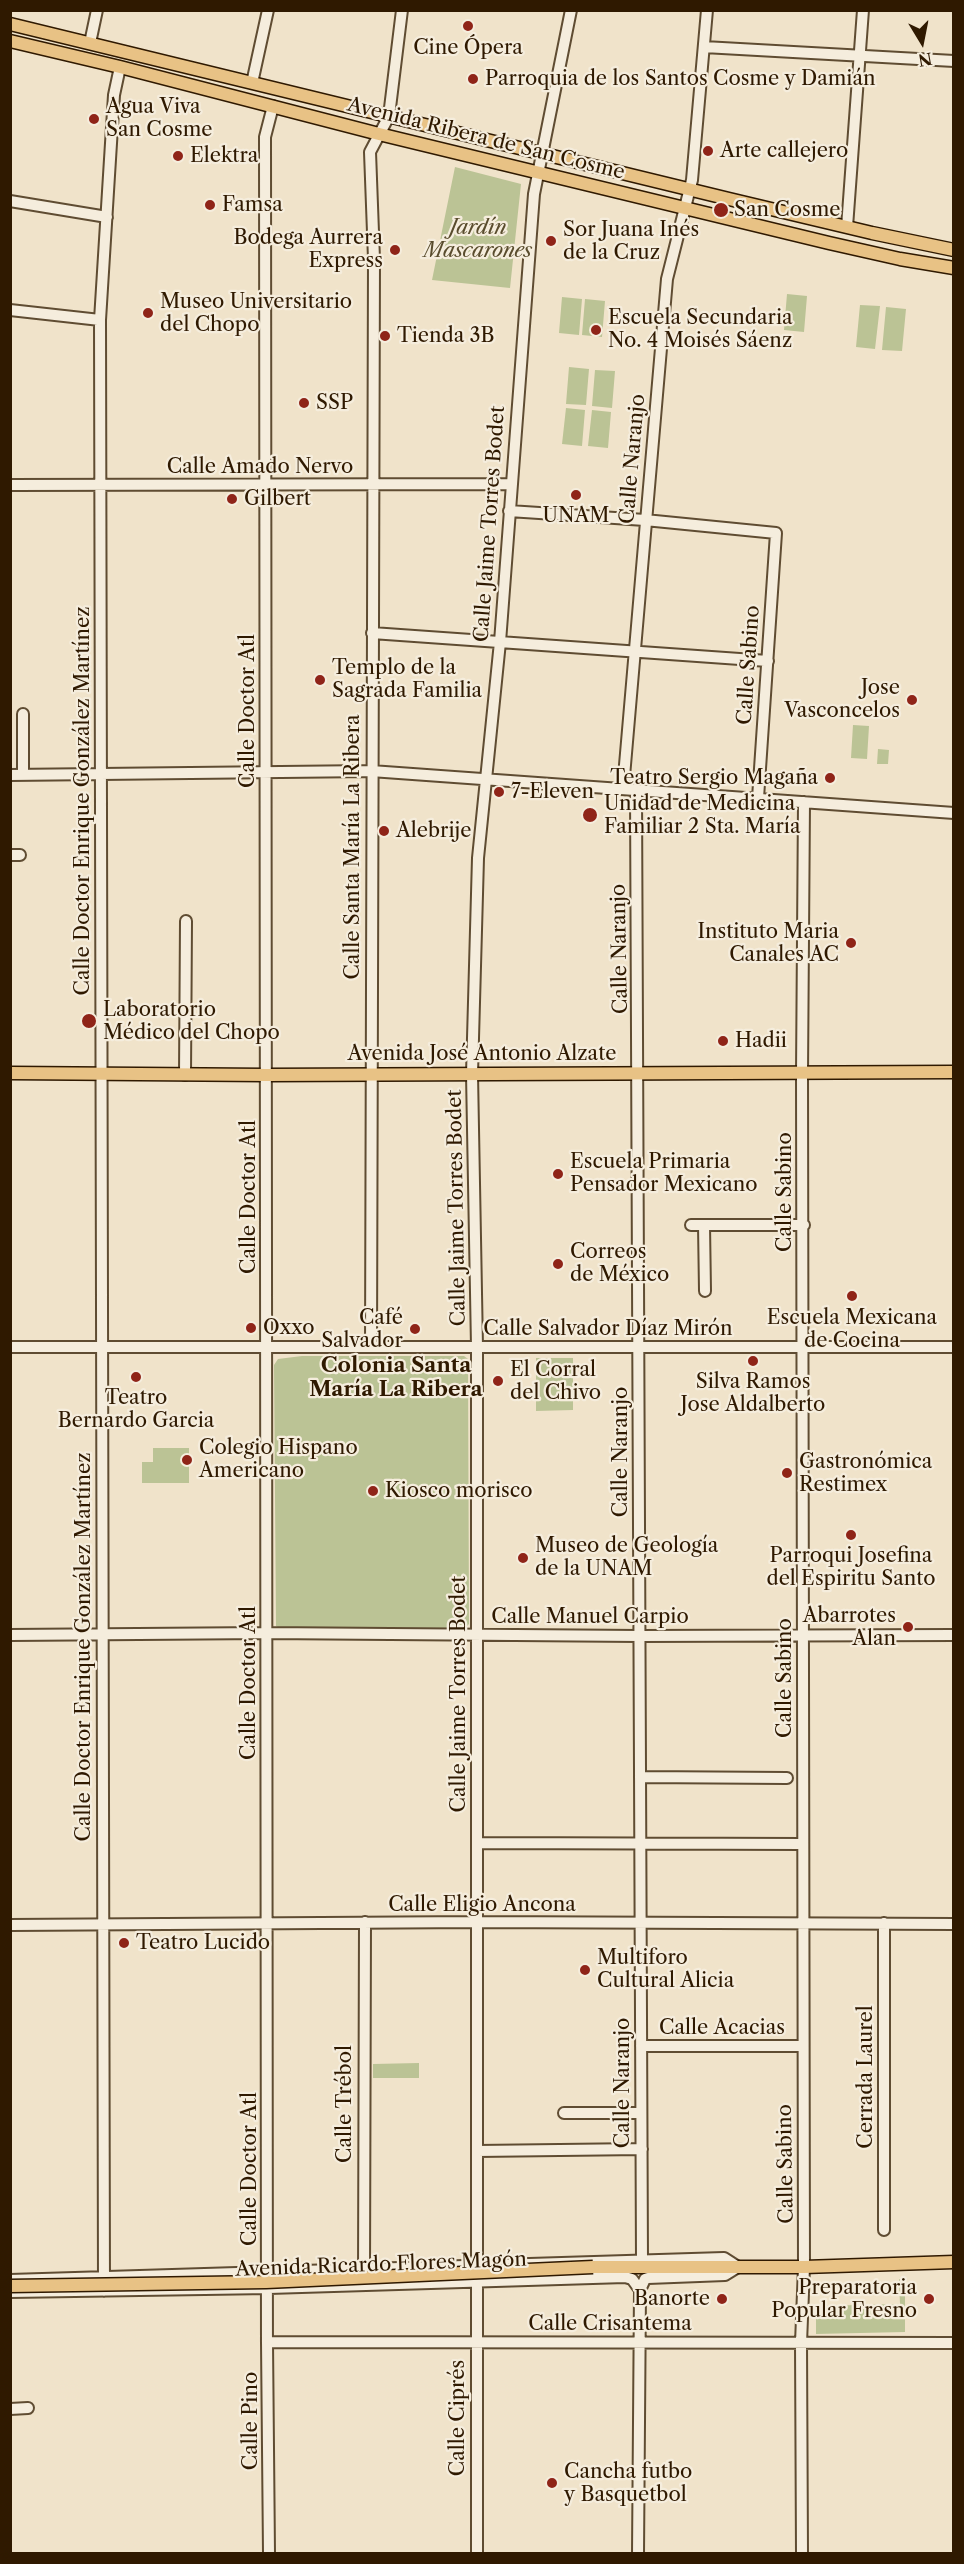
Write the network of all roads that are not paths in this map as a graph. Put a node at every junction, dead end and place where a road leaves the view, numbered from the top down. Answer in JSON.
{"nodes":[{"id":1,"x":97,"y":10,"type":"edge"},
{"id":2,"x":268,"y":10,"type":"edge"},
{"id":3,"x":402,"y":10,"type":"edge"},
{"id":4,"x":571,"y":10,"type":"edge"},
{"id":5,"x":707,"y":10,"type":"edge"},
{"id":6,"x":863,"y":10,"type":"edge"},
{"id":7,"x":10,"y":24,"type":"edge"},
{"id":8,"x":10,"y":42,"type":"edge"},
{"id":9,"x":90,"y":43,"type":"junction"},
{"id":10,"x":704,"y":47,"type":"junction"},
{"id":11,"x":859,"y":56,"type":"junction"},
{"id":12,"x":954,"y":61,"type":"edge"},
{"id":13,"x":120,"y":67,"type":"junction"},
{"id":14,"x":252,"y":83,"type":"junction"},
{"id":15,"x":273,"y":106,"type":"junction"},
{"id":16,"x":389,"y":116,"type":"junction"},
{"id":17,"x":379,"y":134,"type":"junction"},
{"id":18,"x":542,"y":155,"type":"junction"},
{"id":19,"x":539,"y":172,"type":"junction"},
{"id":20,"x":690,"y":190,"type":"junction"},
{"id":21,"x":10,"y":201,"type":"edge"},
{"id":22,"x":686,"y":208,"type":"junction"},
{"id":23,"x":107,"y":217,"type":"junction"},
{"id":24,"x":847,"y":227,"type":"junction"},
{"id":25,"x":954,"y":249,"type":"edge"},
{"id":26,"x":954,"y":268,"type":"edge"},
{"id":27,"x":10,"y":310,"type":"edge"},
{"id":28,"x":100,"y":320,"type":"junction"},
{"id":29,"x":372,"y":484,"type":"junction"},
{"id":30,"x":510,"y":484,"type":"junction"},
{"id":31,"x":10,"y":485,"type":"edge"},
{"id":32,"x":102,"y":485,"type":"junction"},
{"id":33,"x":266,"y":485,"type":"junction"},
{"id":34,"x":509,"y":511,"type":"junction"},
{"id":35,"x":645,"y":520,"type":"junction"},
{"id":36,"x":372,"y":633,"type":"junction"},
{"id":37,"x":500,"y":642,"type":"junction"},
{"id":38,"x":633,"y":651,"type":"junction"},
{"id":39,"x":768,"y":661,"type":"junction"},
{"id":40,"x":23,"y":714,"type":"dead end"},
{"id":41,"x":371,"y":771,"type":"junction"},
{"id":42,"x":266,"y":772,"type":"junction"},
{"id":43,"x":10,"y":775,"type":"edge"},
{"id":44,"x":23,"y":775,"type":"junction"},
{"id":45,"x":101,"y":775,"type":"junction"},
{"id":46,"x":486,"y":778,"type":"junction"},
{"id":47,"x":622,"y":788,"type":"junction"},
{"id":48,"x":636,"y":789,"type":"junction"},
{"id":49,"x":758,"y":798,"type":"junction"},
{"id":50,"x":804,"y":802,"type":"junction"},
{"id":51,"x":954,"y":813,"type":"edge"},
{"id":52,"x":186,"y":921,"type":"dead end"},
{"id":53,"x":639,"y":1072,"type":"junction"},
{"id":54,"x":954,"y":1072,"type":"edge"},
{"id":55,"x":10,"y":1073,"type":"edge"},
{"id":56,"x":802,"y":1073,"type":"junction"},
{"id":57,"x":101,"y":1074,"type":"junction"},
{"id":58,"x":472,"y":1074,"type":"junction"},
{"id":59,"x":184,"y":1075,"type":"junction"},
{"id":60,"x":267,"y":1075,"type":"junction"},
{"id":61,"x":370,"y":1075,"type":"junction"},
{"id":62,"x":691,"y":1225,"type":"dead end"},
{"id":63,"x":704,"y":1225,"type":"junction"},
{"id":64,"x":804,"y":1225,"type":"junction"},
{"id":65,"x":705,"y":1291,"type":"dead end"},
{"id":66,"x":267,"y":1345,"type":"junction"},
{"id":67,"x":102,"y":1346,"type":"junction"},
{"id":68,"x":10,"y":1347,"type":"edge"},
{"id":69,"x":370,"y":1347,"type":"junction"},
{"id":70,"x":477,"y":1347,"type":"junction"},
{"id":71,"x":638,"y":1347,"type":"junction"},
{"id":72,"x":803,"y":1347,"type":"junction"},
{"id":73,"x":954,"y":1347,"type":"edge"},
{"id":74,"x":266,"y":1633,"type":"junction"},
{"id":75,"x":476,"y":1634,"type":"junction"},
{"id":76,"x":802,"y":1634,"type":"junction"},
{"id":77,"x":10,"y":1635,"type":"edge"},
{"id":78,"x":103,"y":1635,"type":"junction"},
{"id":79,"x":954,"y":1635,"type":"edge"},
{"id":80,"x":639,"y":1636,"type":"junction"},
{"id":81,"x":640,"y":1777,"type":"junction"},
{"id":82,"x":787,"y":1778,"type":"dead end"},
{"id":83,"x":477,"y":1843,"type":"junction"},
{"id":84,"x":641,"y":1844,"type":"junction"},
{"id":85,"x":803,"y":1844,"type":"junction"},
{"id":86,"x":365,"y":1922,"type":"junction"},
{"id":87,"x":477,"y":1922,"type":"junction"},
{"id":88,"x":640,"y":1923,"type":"junction"},
{"id":89,"x":802,"y":1923,"type":"junction"},
{"id":90,"x":884,"y":1923,"type":"junction"},
{"id":91,"x":10,"y":1924,"type":"edge"},
{"id":92,"x":103,"y":1924,"type":"junction"},
{"id":93,"x":268,"y":1924,"type":"junction"},
{"id":94,"x":954,"y":1924,"type":"edge"},
{"id":95,"x":641,"y":2046,"type":"junction"},
{"id":96,"x":802,"y":2046,"type":"junction"},
{"id":97,"x":564,"y":2113,"type":"dead end"},
{"id":98,"x":641,"y":2113,"type":"junction"},
{"id":99,"x":642,"y":2149,"type":"junction"},
{"id":100,"x":477,"y":2151,"type":"junction"},
{"id":101,"x":884,"y":2230,"type":"dead end"},
{"id":102,"x":642,"y":2260,"type":"junction"},
{"id":103,"x":954,"y":2262,"type":"edge"},
{"id":104,"x":477,"y":2265,"type":"junction"},
{"id":105,"x":738,"y":2266,"type":"junction"},
{"id":106,"x":804,"y":2267,"type":"junction"},
{"id":107,"x":364,"y":2269,"type":"junction"},
{"id":108,"x":268,"y":2272,"type":"junction"},
{"id":109,"x":104,"y":2278,"type":"junction"},
{"id":110,"x":10,"y":2280,"type":"edge"},
{"id":111,"x":477,"y":2282,"type":"junction"},
{"id":112,"x":364,"y":2285,"type":"junction"},
{"id":113,"x":10,"y":2286,"type":"edge"},
{"id":114,"x":269,"y":2288,"type":"junction"},
{"id":115,"x":640,"y":2290,"type":"junction"},
{"id":116,"x":104,"y":2291,"type":"junction"},
{"id":117,"x":10,"y":2292,"type":"edge"},
{"id":118,"x":267,"y":2342,"type":"junction"},
{"id":119,"x":476,"y":2342,"type":"junction"},
{"id":120,"x":639,"y":2342,"type":"junction"},
{"id":121,"x":801,"y":2343,"type":"junction"},
{"id":122,"x":954,"y":2343,"type":"edge"},
{"id":123,"x":28,"y":2408,"type":"dead end"},
{"id":124,"x":10,"y":2409,"type":"edge"},
{"id":125,"x":269,"y":2553,"type":"edge"},
{"id":126,"x":477,"y":2553,"type":"edge"},
{"id":127,"x":638,"y":2553,"type":"edge"},
{"id":128,"x":802,"y":2553,"type":"edge"}],
"edges":[{"from":1,"to":9,"type":"street"},
{"from":2,"to":14,"type":"street"},
{"from":3,"to":16,"type":"street"},
{"from":4,"to":18,"type":"street","name":"Calle Jaime Torres Bodet"},
{"from":5,"to":10,"type":"street","name":"Calle Naranjo"},
{"from":6,"to":11,"type":"street"},
{"from":7,"to":9,"type":"main road","name":"Avenida Ribera de San Cosme"},
{"from":8,"to":13,"type":"main road","name":"Avenida Ribera de San Cosme"},
{"from":9,"to":14,"type":"main road","name":"Avenida Ribera de San Cosme"},
{"from":10,"to":11,"type":"street"},
{"from":10,"to":20,"type":"street","name":"Calle Naranjo"},
{"from":11,"to":12,"type":"street"},
{"from":11,"to":24,"type":"street"},
{"from":13,"to":15,"type":"main road","name":"Avenida Ribera de San Cosme"},
{"from":13,"to":23,"type":"street","name":"Calle Doctor Enrique González Martínez"},
{"from":14,"to":16,"type":"main road","name":"Avenida Ribera de San Cosme"},
{"from":15,"to":17,"type":"main road","name":"Avenida Ribera de San Cosme"},
{"from":15,"to":33,"type":"street","name":"Calle Doctor Atl"},
{"from":16,"to":17,"type":"street","name":"Calle Santa María La Ribera"},
{"from":16,"to":18,"type":"main road","name":"Avenida Ribera de San Cosme"},
{"from":17,"to":19,"type":"main road","name":"Avenida Ribera de San Cosme"},
{"from":17,"to":29,"type":"street","name":"Calle Santa María La Ribera"},
{"from":18,"to":19,"type":"street","name":"Calle Jaime Torres Bodet"},
{"from":18,"to":20,"type":"main road","name":"Avenida Ribera de San Cosme"},
{"from":19,"to":22,"type":"main road","name":"Avenida Ribera de San Cosme"},
{"from":19,"to":30,"type":"street","name":"Calle Jaime Torres Bodet"},
{"from":20,"to":22,"type":"street","name":"Calle Naranjo"},
{"from":20,"to":24,"type":"main road","name":"Avenida Ribera de San Cosme"},
{"from":21,"to":23,"type":"street"},
{"from":22,"to":26,"type":"main road","name":"Avenida Ribera de San Cosme"},
{"from":22,"to":35,"type":"street","name":"Calle Naranjo"},
{"from":23,"to":28,"type":"street","name":"Calle Doctor Enrique González Martínez"},
{"from":24,"to":25,"type":"main road","name":"Avenida Ribera de San Cosme"},
{"from":27,"to":28,"type":"street"},
{"from":28,"to":32,"type":"street","name":"Calle Doctor Enrique González Martínez"},
{"from":29,"to":30,"type":"street","name":"Calle Amado Nervo"},
{"from":29,"to":33,"type":"street","name":"Calle Amado Nervo"},
{"from":29,"to":36,"type":"street","name":"Calle Santa María La Ribera"},
{"from":30,"to":34,"type":"street","name":"Calle Jaime Torres Bodet"},
{"from":31,"to":32,"type":"street","name":"Calle Amado Nervo"},
{"from":32,"to":33,"type":"street","name":"Calle Amado Nervo"},
{"from":32,"to":45,"type":"street","name":"Calle Doctor Enrique González Martínez"},
{"from":33,"to":42,"type":"street","name":"Calle Doctor Atl"},
{"from":34,"to":35,"type":"street"},
{"from":34,"to":37,"type":"street","name":"Calle Jaime Torres Bodet"},
{"from":35,"to":38,"type":"street","name":"Calle Naranjo"},
{"from":35,"to":39,"type":"street","name":"Calle Sabino"},
{"from":36,"to":37,"type":"street"},
{"from":36,"to":41,"type":"street","name":"Calle Santa María La Ribera"},
{"from":37,"to":38,"type":"street"},
{"from":37,"to":46,"type":"street","name":"Calle Jaime Torres Bodet"},
{"from":38,"to":39,"type":"street"},
{"from":38,"to":47,"type":"street","name":"Calle Naranjo"},
{"from":39,"to":49,"type":"street","name":"Calle Sabino"},
{"from":40,"to":44,"type":"street"},
{"from":41,"to":42,"type":"street"},
{"from":41,"to":46,"type":"street"},
{"from":41,"to":61,"type":"street","name":"Calle Santa María La Ribera"},
{"from":42,"to":45,"type":"street"},
{"from":42,"to":60,"type":"street","name":"Calle Doctor Atl"},
{"from":43,"to":44,"type":"street"},
{"from":44,"to":45,"type":"street"},
{"from":45,"to":57,"type":"street","name":"Calle Doctor Enrique González Martínez"},
{"from":46,"to":47,"type":"street"},
{"from":46,"to":58,"type":"street","name":"Calle Jaime Torres Bodet"},
{"from":47,"to":48,"type":"street"},
{"from":48,"to":49,"type":"street"},
{"from":48,"to":53,"type":"street","name":"Calle Naranjo"},
{"from":49,"to":50,"type":"street"},
{"from":50,"to":51,"type":"street"},
{"from":50,"to":56,"type":"street","name":"Calle Sabino"},
{"from":52,"to":59,"type":"street"},
{"from":53,"to":56,"type":"main road","name":"Avenida José Antonio Alzate"},
{"from":53,"to":58,"type":"main road","name":"Avenida José Antonio Alzate"},
{"from":53,"to":71,"type":"street","name":"Calle Naranjo"},
{"from":54,"to":56,"type":"main road","name":"Avenida José Antonio Alzate"},
{"from":55,"to":57,"type":"main road","name":"Avenida José Antonio Alzate"},
{"from":56,"to":64,"type":"street","name":"Calle Sabino"},
{"from":57,"to":59,"type":"main road","name":"Avenida José Antonio Alzate"},
{"from":57,"to":67,"type":"street","name":"Calle Doctor Enrique González Martínez"},
{"from":58,"to":61,"type":"main road","name":"Avenida José Antonio Alzate"},
{"from":58,"to":70,"type":"street","name":"Calle Jaime Torres Bodet"},
{"from":59,"to":60,"type":"main road","name":"Avenida José Antonio Alzate"},
{"from":60,"to":61,"type":"main road","name":"Avenida José Antonio Alzate"},
{"from":60,"to":66,"type":"street","name":"Calle Doctor Atl"},
{"from":61,"to":69,"type":"street","name":"Calle Santa María La Ribera"},
{"from":62,"to":63,"type":"street"},
{"from":63,"to":64,"type":"street"},
{"from":63,"to":65,"type":"street"},
{"from":64,"to":72,"type":"street","name":"Calle Sabino"},
{"from":66,"to":67,"type":"street","name":"Calle Salvador Díaz Mirón"},
{"from":66,"to":69,"type":"street","name":"Calle Salvador Díaz Mirón"},
{"from":66,"to":74,"type":"street","name":"Calle Doctor Atl"},
{"from":67,"to":68,"type":"street","name":"Calle Salvador Díaz Mirón"},
{"from":67,"to":78,"type":"street","name":"Calle Doctor Enrique González Martínez"},
{"from":69,"to":70,"type":"street","name":"Calle Salvador Díaz Mirón"},
{"from":70,"to":71,"type":"street","name":"Calle Salvador Díaz Mirón"},
{"from":70,"to":75,"type":"street","name":"Calle Jaime Torres Bodet"},
{"from":71,"to":72,"type":"street","name":"Calle Salvador Díaz Mirón"},
{"from":71,"to":80,"type":"street","name":"Calle Naranjo"},
{"from":72,"to":73,"type":"street","name":"Calle Salvador Díaz Mirón"},
{"from":72,"to":76,"type":"street","name":"Calle Sabino"},
{"from":74,"to":75,"type":"street","name":"Calle Manuel Carpio"},
{"from":74,"to":78,"type":"street","name":"Calle Manuel Carpio"},
{"from":74,"to":93,"type":"street","name":"Calle Doctor Atl"},
{"from":75,"to":80,"type":"street","name":"Calle Manuel Carpio"},
{"from":75,"to":83,"type":"street","name":"Calle Jaime Torres Bodet"},
{"from":76,"to":79,"type":"street","name":"Calle Manuel Carpio"},
{"from":76,"to":80,"type":"street","name":"Calle Manuel Carpio"},
{"from":76,"to":85,"type":"street","name":"Calle Sabino"},
{"from":77,"to":78,"type":"street","name":"Calle Manuel Carpio"},
{"from":78,"to":92,"type":"street","name":"Calle Doctor Enrique González Martínez"},
{"from":80,"to":81,"type":"street","name":"Calle Naranjo"},
{"from":81,"to":82,"type":"street"},
{"from":81,"to":84,"type":"street","name":"Calle Naranjo"},
{"from":83,"to":84,"type":"street"},
{"from":83,"to":87,"type":"street","name":"Calle Jaime Torres Bodet"},
{"from":84,"to":85,"type":"street"},
{"from":84,"to":88,"type":"street","name":"Calle Naranjo"},
{"from":85,"to":89,"type":"street","name":"Calle Sabino"},
{"from":86,"to":87,"type":"street","name":"Calle Eligio Ancona"},
{"from":86,"to":93,"type":"street","name":"Calle Eligio Ancona"},
{"from":86,"to":107,"type":"street","name":"Calle Trébol"},
{"from":87,"to":88,"type":"street","name":"Calle Eligio Ancona"},
{"from":87,"to":100,"type":"street","name":"Calle Jaime Torres Bodet"},
{"from":88,"to":89,"type":"street","name":"Calle Eligio Ancona"},
{"from":88,"to":95,"type":"street","name":"Calle Naranjo"},
{"from":89,"to":90,"type":"street","name":"Calle Eligio Ancona"},
{"from":89,"to":96,"type":"street","name":"Calle Sabino"},
{"from":90,"to":94,"type":"street","name":"Calle Eligio Ancona"},
{"from":90,"to":101,"type":"street","name":"Cerrada Laurel"},
{"from":91,"to":92,"type":"street","name":"Calle Eligio Ancona"},
{"from":92,"to":93,"type":"street","name":"Calle Eligio Ancona"},
{"from":92,"to":109,"type":"street","name":"Calle Doctor Enrique González Martínez"},
{"from":93,"to":108,"type":"street","name":"Calle Doctor Atl"},
{"from":95,"to":96,"type":"street","name":"Calle Acacias"},
{"from":95,"to":98,"type":"street","name":"Calle Naranjo"},
{"from":96,"to":106,"type":"street","name":"Calle Sabino"},
{"from":97,"to":98,"type":"street"},
{"from":98,"to":99,"type":"street","name":"Calle Naranjo"},
{"from":99,"to":100,"type":"street"},
{"from":99,"to":102,"type":"street","name":"Calle Naranjo"},
{"from":100,"to":104,"type":"street","name":"Calle Jaime Torres Bodet"},
{"from":102,"to":104,"type":"street","name":"Avenida Ricardo Flores Magón"},
{"from":102,"to":105,"type":"street","name":"Avenida Ricardo Flores Magón"},
{"from":103,"to":106,"type":"main road","name":"Avenida Ricardo Flores Magón"},
{"from":104,"to":107,"type":"street","name":"Avenida Ricardo Flores Magón"},
{"from":104,"to":111,"type":"street","name":"Calle Jaime Torres Bodet"},
{"from":105,"to":106,"type":"main road","name":"Avenida Ricardo Flores Magón"},
{"from":105,"to":113,"type":"main road","name":"Avenida Ricardo Flores Magón","bridge":true},
{"from":105,"to":115,"type":"street","name":"Avenida Ricardo Flores Magón"},
{"from":106,"to":121,"type":"street","name":"Calle Sabino"},
{"from":107,"to":108,"type":"street","name":"Avenida Ricardo Flores Magón"},
{"from":107,"to":112,"type":"street","name":"Calle Trébol"},
{"from":108,"to":109,"type":"street","name":"Avenida Ricardo Flores Magón"},
{"from":108,"to":114,"type":"street","name":"Calle Doctor Atl"},
{"from":109,"to":110,"type":"street","name":"Avenida Ricardo Flores Magón"},
{"from":109,"to":116,"type":"street","name":"Calle Doctor Enrique González Martínez"},
{"from":111,"to":112,"type":"street","name":"Avenida Ricardo Flores Magón"},
{"from":111,"to":115,"type":"street","name":"Avenida Ricardo Flores Magón"},
{"from":111,"to":119,"type":"street","name":"Calle Ciprés"},
{"from":112,"to":114,"type":"street","name":"Avenida Ricardo Flores Magón"},
{"from":114,"to":116,"type":"street","name":"Avenida Ricardo Flores Magón"},
{"from":114,"to":118,"type":"street","name":"Calle Pino"},
{"from":115,"to":120,"type":"street"},
{"from":116,"to":117,"type":"street","name":"Avenida Ricardo Flores Magón"},
{"from":118,"to":119,"type":"street","name":"Calle Crisantema"},
{"from":118,"to":125,"type":"street","name":"Calle Pino"},
{"from":119,"to":120,"type":"street","name":"Calle Crisantema"},
{"from":119,"to":126,"type":"street","name":"Calle Ciprés"},
{"from":120,"to":121,"type":"street","name":"Calle Crisantema"},
{"from":120,"to":127,"type":"street"},
{"from":121,"to":122,"type":"street","name":"Calle Crisantema"},
{"from":121,"to":128,"type":"street","name":"Calle Sabino"},
{"from":123,"to":124,"type":"street"}]}
